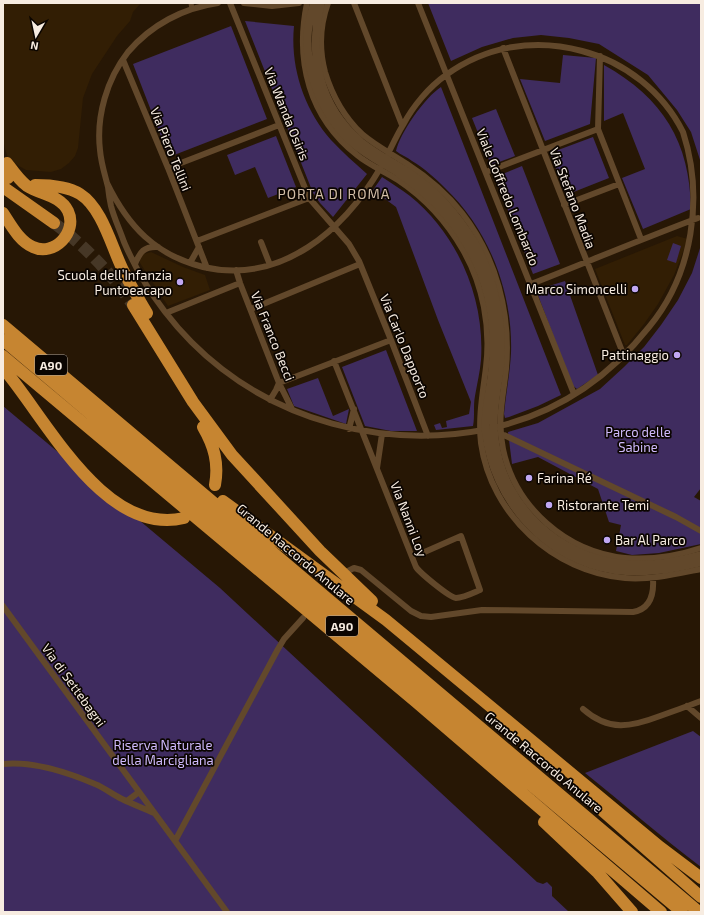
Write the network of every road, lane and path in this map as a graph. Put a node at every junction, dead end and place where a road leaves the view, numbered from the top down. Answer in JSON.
{"nodes":[{"id":1,"x":218,"y":3,"type":"edge"},
{"id":2,"x":230,"y":3,"type":"edge"},
{"id":3,"x":244,"y":3,"type":"edge"},
{"id":4,"x":299,"y":3,"type":"edge"},
{"id":5,"x":307,"y":3,"type":"edge"},
{"id":6,"x":314,"y":3,"type":"edge"},
{"id":7,"x":321,"y":3,"type":"edge"},
{"id":8,"x":328,"y":3,"type":"edge"},
{"id":9,"x":354,"y":3,"type":"edge"},
{"id":10,"x":418,"y":3,"type":"edge"},
{"id":11,"x":192,"y":6,"type":"edge"},
{"id":12,"x":503,"y":48,"type":"junction"},
{"id":13,"x":600,"y":56,"type":"junction"},
{"id":14,"x":123,"y":60,"type":"junction"},
{"id":15,"x":314,"y":65,"type":"junction"},
{"id":16,"x":446,"y":74,"type":"junction"},
{"id":17,"x":340,"y":124,"type":"junction"},
{"id":18,"x":279,"y":125,"type":"junction"},
{"id":19,"x":402,"y":125,"type":"junction"},
{"id":20,"x":598,"y":129,"type":"junction"},
{"id":21,"x":542,"y":150,"type":"junction"},
{"id":22,"x":384,"y":161,"type":"junction"},
{"id":23,"x":168,"y":168,"type":"junction"},
{"id":24,"x":486,"y":172,"type":"junction"},
{"id":25,"x":5,"y":176,"type":"edge"},
{"id":26,"x":107,"y":183,"type":"junction"},
{"id":27,"x":619,"y":184,"type":"junction"},
{"id":28,"x":35,"y":185,"type":"dead end"},
{"id":29,"x":309,"y":198,"type":"junction"},
{"id":30,"x":444,"y":203,"type":"junction"},
{"id":31,"x":564,"y":205,"type":"junction"},
{"id":32,"x":432,"y":208,"type":"junction"},
{"id":33,"x":3,"y":213,"type":"edge"},
{"id":34,"x":698,"y":218,"type":"junction"},
{"id":35,"x":54,"y":223,"type":"tunnel mouth"},
{"id":36,"x":334,"y":227,"type":"junction"},
{"id":37,"x":641,"y":239,"type":"junction"},
{"id":38,"x":261,"y":242,"type":"dead end"},
{"id":39,"x":198,"y":244,"type":"junction"},
{"id":40,"x":158,"y":247,"type":"junction"},
{"id":41,"x":190,"y":263,"type":"junction"},
{"id":42,"x":586,"y":263,"type":"junction"},
{"id":43,"x":134,"y":264,"type":"junction"},
{"id":44,"x":360,"y":264,"type":"junction"},
{"id":45,"x":270,"y":265,"type":"junction"},
{"id":46,"x":207,"y":268,"type":"junction"},
{"id":47,"x":236,"y":270,"type":"junction"},
{"id":48,"x":240,"y":283,"type":"junction"},
{"id":49,"x":531,"y":284,"type":"junction"},
{"id":50,"x":133,"y":305,"type":"tunnel mouth"},
{"id":51,"x":251,"y":309,"type":"junction"},
{"id":52,"x":166,"y":313,"type":"junction"},
{"id":53,"x":3,"y":325,"type":"edge"},
{"id":54,"x":3,"y":340,"type":"edge"},
{"id":55,"x":391,"y":340,"type":"junction"},
{"id":56,"x":497,"y":349,"type":"junction"},
{"id":57,"x":3,"y":356,"type":"edge"},
{"id":58,"x":487,"y":356,"type":"junction"},
{"id":59,"x":624,"y":356,"type":"junction"},
{"id":60,"x":507,"y":358,"type":"junction"},
{"id":61,"x":166,"y":360,"type":"junction"},
{"id":62,"x":334,"y":361,"type":"junction"},
{"id":63,"x":3,"y":368,"type":"edge"},
{"id":64,"x":3,"y":380,"type":"edge"},
{"id":65,"x":279,"y":383,"type":"junction"},
{"id":66,"x":574,"y":394,"type":"junction"},
{"id":67,"x":270,"y":400,"type":"junction"},
{"id":68,"x":98,"y":406,"type":"junction"},
{"id":69,"x":292,"y":409,"type":"junction"},
{"id":70,"x":354,"y":409,"type":"junction"},
{"id":71,"x":349,"y":429,"type":"junction"},
{"id":72,"x":490,"y":429,"type":"junction"},
{"id":73,"x":362,"y":431,"type":"junction"},
{"id":74,"x":50,"y":432,"type":"junction"},
{"id":75,"x":382,"y":434,"type":"junction"},
{"id":76,"x":504,"y":435,"type":"dead end"},
{"id":77,"x":428,"y":436,"type":"junction"},
{"id":78,"x":377,"y":470,"type":"junction"},
{"id":79,"x":215,"y":485,"type":"dead end"},
{"id":80,"x":268,"y":493,"type":"junction"},
{"id":81,"x":513,"y":500,"type":"junction"},
{"id":82,"x":184,"y":518,"type":"dead end"},
{"id":83,"x":701,"y":531,"type":"edge"},
{"id":84,"x":701,"y":548,"type":"edge"},
{"id":85,"x":420,"y":554,"type":"dead end"},
{"id":86,"x":701,"y":555,"type":"edge"},
{"id":87,"x":701,"y":562,"type":"edge"},
{"id":88,"x":701,"y":569,"type":"edge"},
{"id":89,"x":348,"y":571,"type":"dead end"},
{"id":90,"x":653,"y":579,"type":"dead end"},
{"id":91,"x":3,"y":606,"type":"edge"},
{"id":92,"x":303,"y":618,"type":"dead end"},
{"id":93,"x":412,"y":640,"type":"junction"},
{"id":94,"x":701,"y":700,"type":"edge"},
{"id":95,"x":416,"y":702,"type":"junction"},
{"id":96,"x":687,"y":706,"type":"junction"},
{"id":97,"x":583,"y":710,"type":"dead end"},
{"id":98,"x":701,"y":718,"type":"edge"},
{"id":99,"x":507,"y":720,"type":"junction"},
{"id":100,"x":3,"y":764,"type":"edge"},
{"id":101,"x":139,"y":792,"type":"junction"},
{"id":102,"x":127,"y":801,"type":"junction"},
{"id":103,"x":155,"y":814,"type":"junction"},
{"id":104,"x":175,"y":841,"type":"junction"},
{"id":105,"x":701,"y":878,"type":"edge"},
{"id":106,"x":701,"y":897,"type":"edge"},
{"id":107,"x":227,"y":912,"type":"edge"},
{"id":108,"x":632,"y":912,"type":"edge"},
{"id":109,"x":662,"y":912,"type":"edge"},
{"id":110,"x":682,"y":912,"type":"edge"},
{"id":111,"x":700,"y":912,"type":"edge"}],
"edges":[{"from":1,"to":11,"type":"street"},
{"from":2,"to":18,"type":"street","name":"Via Wanda Osiris"},
{"from":3,"to":4,"type":"street"},
{"from":5,"to":15,"type":"street"},
{"from":6,"to":15,"type":"street"},
{"from":7,"to":15,"type":"street"},
{"from":8,"to":15,"type":"street"},
{"from":9,"to":19,"type":"street"},
{"from":10,"to":16,"type":"street","name":"Viale Goffredo Lombardo"},
{"from":11,"to":14,"type":"street"},
{"from":12,"to":13,"type":"street"},
{"from":12,"to":16,"type":"street"},
{"from":12,"to":21,"type":"street","name":"Via Stefano Madia"},
{"from":13,"to":20,"type":"street"},
{"from":13,"to":34,"type":"street"},
{"from":14,"to":23,"type":"street","name":"Via Piero Tellini"},
{"from":14,"to":26,"type":"street"},
{"from":15,"to":17,"type":"street"},
{"from":15,"to":17,"type":"street"},
{"from":16,"to":19,"type":"street"},
{"from":16,"to":24,"type":"street","name":"Viale Goffredo Lombardo"},
{"from":17,"to":22,"type":"street"},
{"from":17,"to":22,"type":"street"},
{"from":18,"to":23,"type":"street"},
{"from":18,"to":29,"type":"street","name":"Via Wanda Osiris"},
{"from":19,"to":22,"type":"street"},
{"from":20,"to":21,"type":"street"},
{"from":20,"to":27,"type":"street"},
{"from":21,"to":24,"type":"street"},
{"from":21,"to":31,"type":"street","name":"Via Stefano Madia"},
{"from":22,"to":30,"type":"street"},
{"from":22,"to":32,"type":"street"},
{"from":22,"to":36,"type":"street"},
{"from":23,"to":39,"type":"street","name":"Via Piero Tellini"},
{"from":24,"to":49,"type":"street","name":"Viale Goffredo Lombardo"},
{"from":25,"to":33,"type":"highway"},
{"from":25,"to":35,"type":"highway"},
{"from":26,"to":40,"type":"street"},
{"from":26,"to":43,"type":"street"},
{"from":27,"to":31,"type":"street"},
{"from":27,"to":37,"type":"street"},
{"from":28,"to":80,"type":"highway"},
{"from":29,"to":36,"type":"street","name":"Via Wanda Osiris"},
{"from":29,"to":39,"type":"street"},
{"from":30,"to":32,"type":"street"},
{"from":30,"to":56,"type":"street"},
{"from":30,"to":60,"type":"street"},
{"from":31,"to":42,"type":"street","name":"Via Stefano Madia"},
{"from":32,"to":58,"type":"street"},
{"from":34,"to":37,"type":"street"},
{"from":34,"to":59,"type":"street"},
{"from":36,"to":44,"type":"street","name":"Via Carlo Dapporto"},
{"from":36,"to":45,"type":"street"},
{"from":37,"to":42,"type":"street"},
{"from":38,"to":45,"type":"street"},
{"from":39,"to":41,"type":"street"},
{"from":39,"to":46,"type":"street","name":"Via Piero Tellini"},
{"from":40,"to":41,"type":"street"},
{"from":40,"to":43,"type":"street"},
{"from":41,"to":46,"type":"street"},
{"from":42,"to":49,"type":"street"},
{"from":42,"to":59,"type":"street","name":"Via Stefano Madia"},
{"from":43,"to":52,"type":"street"},
{"from":44,"to":51,"type":"street"},
{"from":44,"to":55,"type":"street","name":"Via Carlo Dapporto"},
{"from":45,"to":47,"type":"street"},
{"from":46,"to":47,"type":"street"},
{"from":47,"to":48,"type":"street","name":"Via Franco Becci"},
{"from":48,"to":51,"type":"street","name":"Via Franco Becci"},
{"from":48,"to":52,"type":"street"},
{"from":49,"to":66,"type":"street","name":"Viale Goffredo Lombardo"},
{"from":50,"to":61,"type":"highway"},
{"from":51,"to":65,"type":"street","name":"Via Franco Becci"},
{"from":52,"to":67,"type":"street"},
{"from":53,"to":68,"type":"highway","name":"Grande Raccordo Anulare","number":"A90"},
{"from":54,"to":110,"type":"highway","name":"Grande Raccordo Anulare","number":"A90"},
{"from":55,"to":62,"type":"street"},
{"from":55,"to":77,"type":"street","name":"Via Carlo Dapporto"},
{"from":56,"to":58,"type":"street"},
{"from":56,"to":60,"type":"street"},
{"from":56,"to":72,"type":"street"},
{"from":57,"to":95,"type":"highway"},
{"from":58,"to":72,"type":"street"},
{"from":59,"to":66,"type":"street"},
{"from":60,"to":72,"type":"street"},
{"from":61,"to":79,"type":"highway"},
{"from":61,"to":80,"type":"highway"},
{"from":62,"to":65,"type":"street"},
{"from":62,"to":70,"type":"street","name":"Via Nanni Loy"},
{"from":63,"to":74,"type":"highway"},
{"from":64,"to":74,"type":"highway"},
{"from":65,"to":67,"type":"street"},
{"from":65,"to":69,"type":"street","name":"Via Franco Becci"},
{"from":66,"to":72,"type":"street"},
{"from":67,"to":69,"type":"street"},
{"from":68,"to":93,"type":"highway"},
{"from":68,"to":111,"type":"highway","name":"Grande Raccordo Anulare","number":"A90"},
{"from":69,"to":71,"type":"street"},
{"from":70,"to":71,"type":"street"},
{"from":70,"to":73,"type":"street","name":"Via Nanni Loy"},
{"from":71,"to":73,"type":"street"},
{"from":72,"to":77,"type":"street"},
{"from":72,"to":81,"type":"street"},
{"from":72,"to":81,"type":"street"},
{"from":73,"to":75,"type":"street"},
{"from":73,"to":78,"type":"street","name":"Via Nanni Loy"},
{"from":74,"to":82,"type":"highway"},
{"from":75,"to":77,"type":"street"},
{"from":75,"to":78,"type":"street","name":"Via Nanni Loy"},
{"from":76,"to":83,"type":"street"},
{"from":78,"to":85,"type":"street","name":"Via Nanni Loy"},
{"from":80,"to":93,"type":"highway"},
{"from":81,"to":84,"type":"street"},
{"from":81,"to":86,"type":"street"},
{"from":81,"to":87,"type":"street"},
{"from":81,"to":88,"type":"street"},
{"from":89,"to":90,"type":"street"},
{"from":91,"to":101,"type":"street","name":"Via di Settebagni"},
{"from":92,"to":104,"type":"street"},
{"from":93,"to":99,"type":"highway","name":"Grande Raccordo Anulare"},
{"from":94,"to":96,"type":"street"},
{"from":95,"to":108,"type":"highway"},
{"from":95,"to":109,"type":"highway"},
{"from":96,"to":97,"type":"street"},
{"from":96,"to":98,"type":"street"},
{"from":99,"to":105,"type":"highway","name":"Grande Raccordo Anulare"},
{"from":99,"to":106,"type":"highway"},
{"from":100,"to":102,"type":"street"},
{"from":101,"to":102,"type":"street"},
{"from":101,"to":103,"type":"street","name":"Via di Settebagni"},
{"from":102,"to":103,"type":"street"},
{"from":103,"to":104,"type":"street","name":"Via di Settebagni"},
{"from":104,"to":107,"type":"street","name":"Via di Settebagni"}]}
